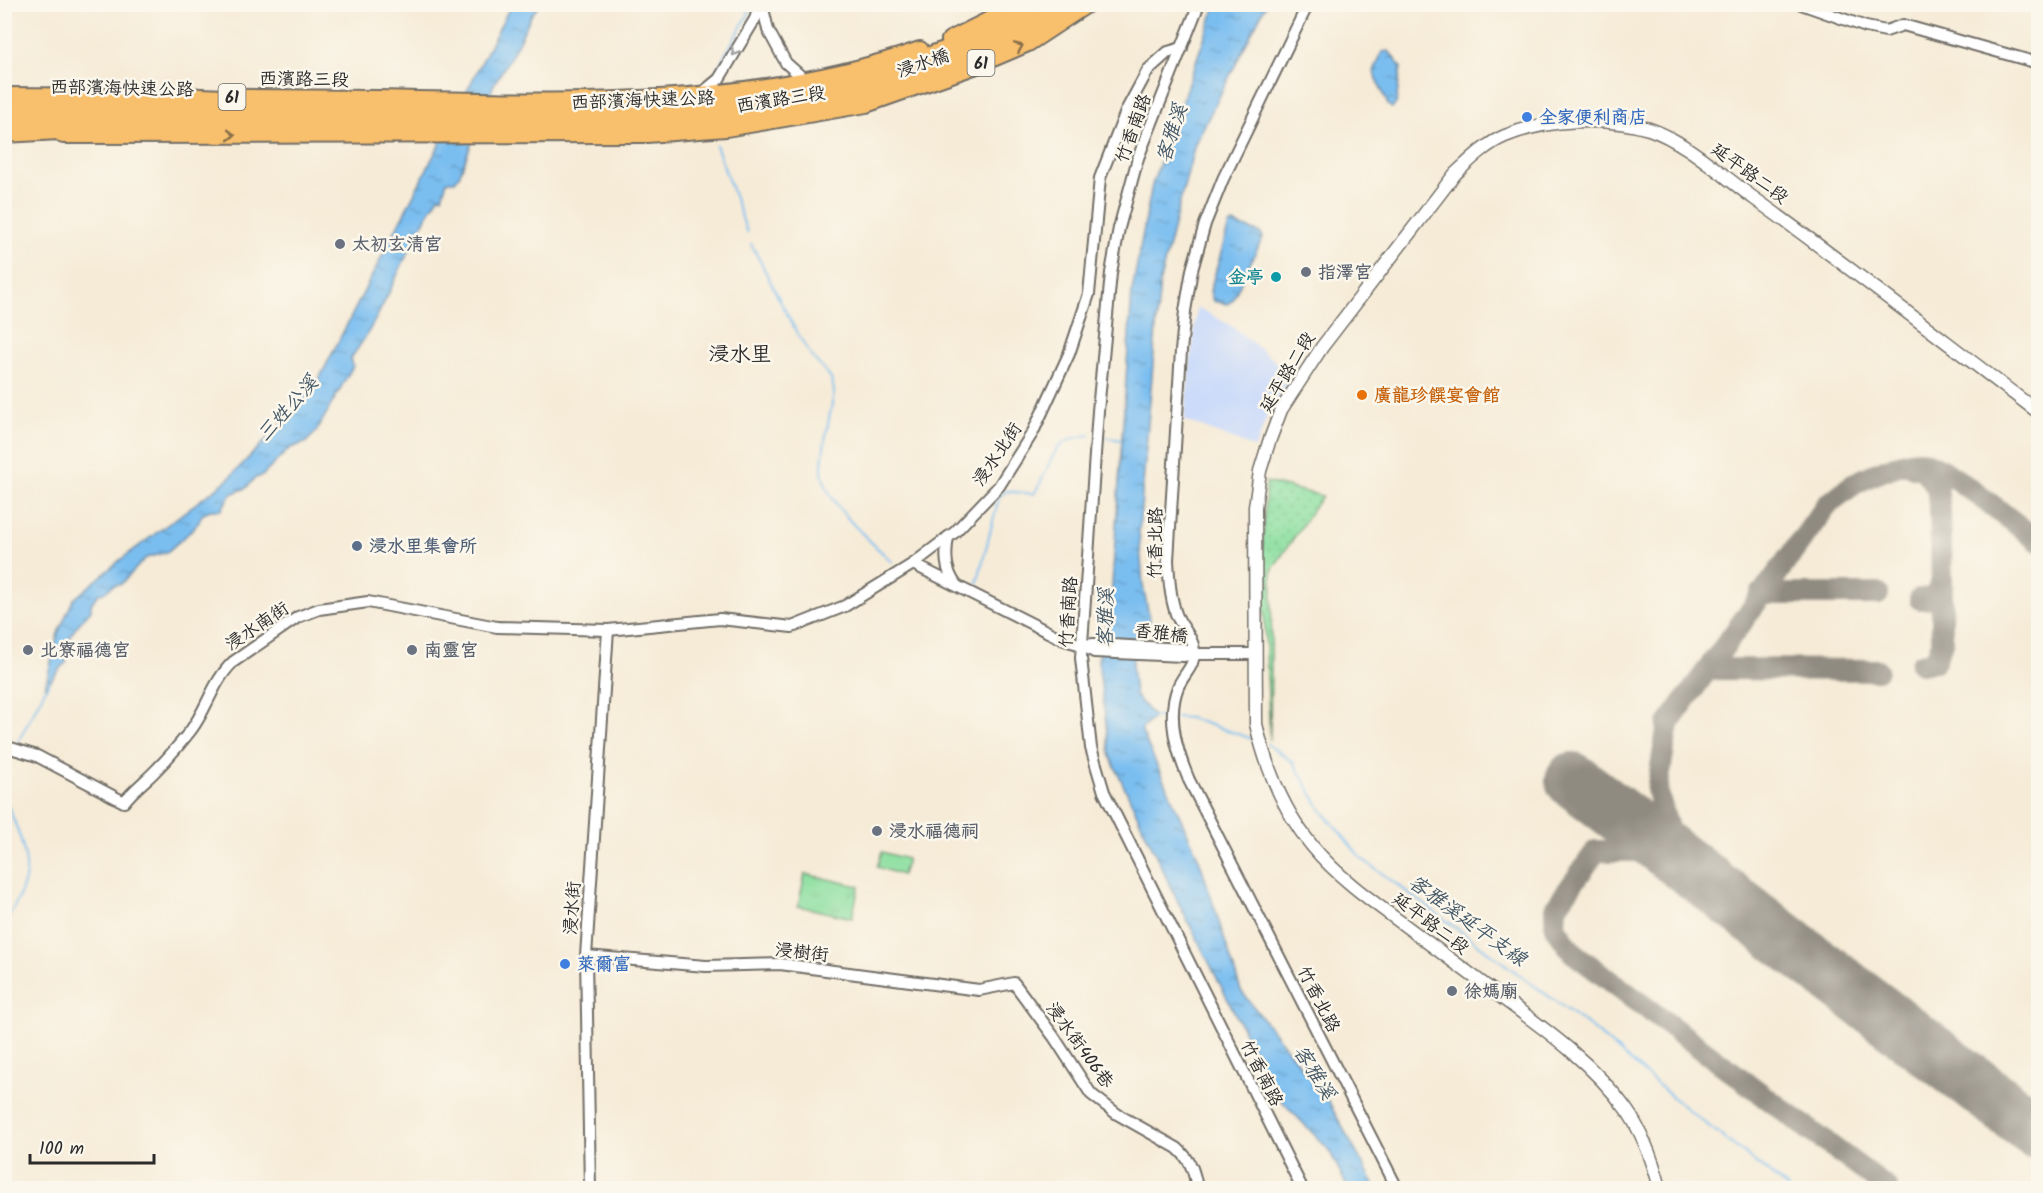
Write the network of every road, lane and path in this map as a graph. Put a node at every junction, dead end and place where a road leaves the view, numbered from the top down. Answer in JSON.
{"nodes":[{"id":1,"x":761,"y":4,"type":"edge"},
{"id":2,"x":1022,"y":4,"type":"edge"},
{"id":3,"x":1045,"y":4,"type":"edge"},
{"id":4,"x":1069,"y":4,"type":"edge"},
{"id":5,"x":1087,"y":4,"type":"edge"},
{"id":6,"x":1199,"y":4,"type":"edge"},
{"id":7,"x":1308,"y":4,"type":"edge"},
{"id":8,"x":1801,"y":4,"type":"edge"},
{"id":9,"x":1182,"y":48,"type":"junction"},
{"id":10,"x":2038,"y":63,"type":"edge"},
{"id":11,"x":804,"y":79,"type":"junction"},
{"id":12,"x":861,"y":86,"type":"junction"},
{"id":13,"x":702,"y":94,"type":"junction"},
{"id":14,"x":4,"y":96,"type":"edge"},
{"id":15,"x":187,"y":96,"type":"junction"},
{"id":16,"x":4,"y":106,"type":"edge"},
{"id":17,"x":372,"y":110,"type":"junction"},
{"id":18,"x":451,"y":117,"type":"junction"},
{"id":19,"x":4,"y":119,"type":"edge"},
{"id":20,"x":233,"y":121,"type":"junction"},
{"id":21,"x":493,"y":123,"type":"junction"},
{"id":22,"x":4,"y":134,"type":"edge"},
{"id":23,"x":2038,"y":412,"type":"edge"},
{"id":24,"x":948,"y":537,"type":"junction"},
{"id":25,"x":913,"y":564,"type":"junction"},
{"id":26,"x":956,"y":585,"type":"junction"},
{"id":27,"x":608,"y":630,"type":"junction"},
{"id":28,"x":1082,"y":645,"type":"junction"},
{"id":29,"x":1194,"y":654,"type":"junction"},
{"id":30,"x":1255,"y":654,"type":"junction"},
{"id":31,"x":4,"y":746,"type":"edge"},
{"id":32,"x":586,"y":957,"type":"junction"},
{"id":33,"x":1014,"y":983,"type":"joint"},
{"id":34,"x":590,"y":1188,"type":"edge"},
{"id":35,"x":1197,"y":1188,"type":"edge"},
{"id":36,"x":1302,"y":1188,"type":"edge"},
{"id":37,"x":1397,"y":1188,"type":"edge"},
{"id":38,"x":1660,"y":1188,"type":"edge"}],
"edges":[{"from":1,"to":11,"type":"street"},
{"from":1,"to":13,"type":"street","one_way":true},
{"from":2,"to":12,"type":"main road","name":"浸水橋","number":"61"},
{"from":3,"to":12,"type":"main road","name":"浸水橋","number":"61"},
{"from":4,"to":12,"type":"main road","name":"浸水橋","number":"61"},
{"from":12,"to":5,"type":"main road","name":"浸水橋","number":"61","one_way":true},
{"from":6,"to":9,"type":"street","name":"竹香南路"},
{"from":7,"to":29,"type":"street","name":"竹香北路"},
{"from":8,"to":10,"type":"street"},
{"from":9,"to":24,"type":"street","name":"浸水北街"},
{"from":9,"to":28,"type":"street","name":"竹香南路"},
{"from":11,"to":12,"type":"main road","name":"西濱路三段","number":"61"},
{"from":11,"to":13,"type":"main road","name":"西濱路三段","number":"61"},
{"from":12,"to":21,"type":"main road","name":"西部濱海快速公路","number":"61"},
{"from":12,"to":21,"type":"main road","name":"西濱路三段","number":"61"},
{"from":13,"to":18,"type":"main road","name":"西濱路三段","number":"61"},
{"from":14,"to":15,"type":"main road","name":"西濱路三段","number":"61"},
{"from":15,"to":17,"type":"main road"},
{"from":15,"to":18,"type":"main road","name":"西濱路三段","number":"61"},
{"from":16,"to":17,"type":"main road","name":"西部濱海快速公路","number":"61"},
{"from":17,"to":18,"type":"main road","name":"西部濱海快速公路","number":"61"},
{"from":18,"to":20,"type":"main road","name":"西部濱海快速公路","number":"61"},
{"from":18,"to":21,"type":"main road","number":"61"},
{"from":18,"to":21,"type":"main road","number":"61"},
{"from":22,"to":18,"type":"main road","number":"61","one_way":true},
{"from":19,"to":20,"type":"main road","name":"西部濱海快速公路","number":"61"},
{"from":20,"to":22,"type":"main road"},
{"from":23,"to":30,"type":"street","name":"延平路二段"},
{"from":24,"to":25,"type":"street","name":"浸水北街"},
{"from":24,"to":26,"type":"street"},
{"from":25,"to":26,"type":"street","name":"香雅橋"},
{"from":25,"to":27,"type":"street","name":"浸水北街"},
{"from":26,"to":28,"type":"street","name":"香雅橋"},
{"from":27,"to":31,"type":"street","name":"浸水南街"},
{"from":27,"to":32,"type":"street","name":"浸水街"},
{"from":28,"to":29,"type":"street","name":"香雅橋"},
{"from":28,"to":36,"type":"street","name":"竹香南路"},
{"from":29,"to":30,"type":"street"},
{"from":29,"to":37,"type":"street","name":"竹香北路"},
{"from":30,"to":38,"type":"street","name":"延平路二段"},
{"from":32,"to":33,"type":"street","name":"浸樹街"},
{"from":32,"to":34,"type":"street","name":"浸水街"},
{"from":33,"to":35,"type":"street","name":"浸水街406巷"}]}
